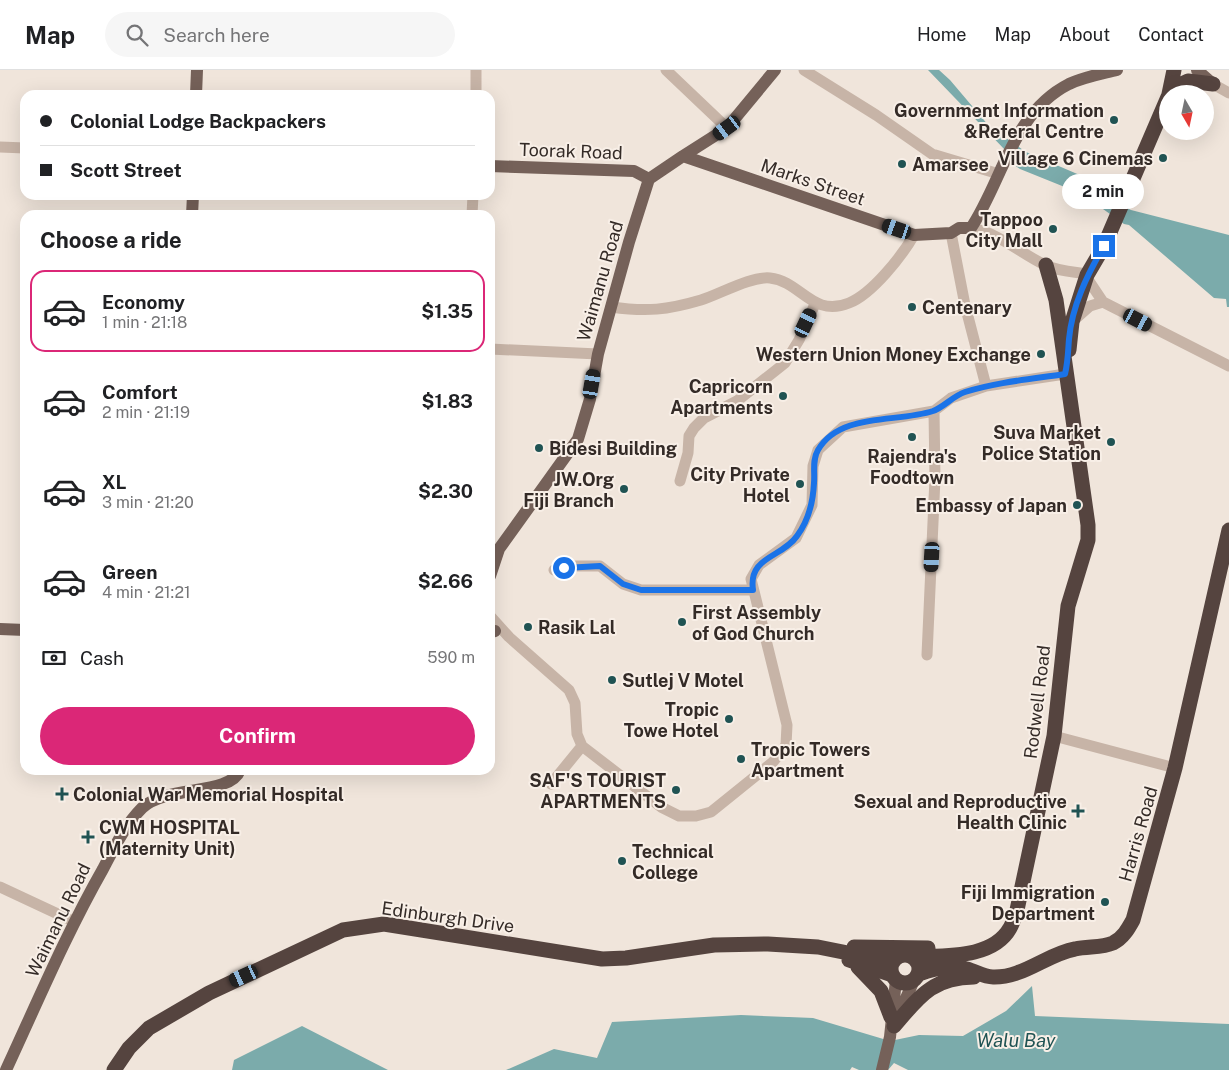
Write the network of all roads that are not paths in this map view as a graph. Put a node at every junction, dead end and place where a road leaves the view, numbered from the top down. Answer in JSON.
{"nodes":[{"id":1,"x":197,"y":70,"type":"edge"},
{"id":2,"x":476,"y":70,"type":"edge"},
{"id":3,"x":666,"y":70,"type":"edge"},
{"id":4,"x":775,"y":70,"type":"edge"},
{"id":5,"x":804,"y":70,"type":"edge"},
{"id":6,"x":1117,"y":70,"type":"edge"},
{"id":7,"x":1174,"y":70,"type":"edge"},
{"id":8,"x":1197,"y":70,"type":"edge"},
{"id":9,"x":1213,"y":84,"type":"junction"},
{"id":10,"x":1171,"y":85,"type":"edge"},
{"id":11,"x":1182,"y":85,"type":"edge"},
{"id":12,"x":196,"y":90,"type":"edge"},
{"id":13,"x":476,"y":90,"type":"edge"},
{"id":14,"x":1229,"y":93,"type":"edge"},
{"id":15,"x":1159,"y":116,"type":"edge"},
{"id":16,"x":727,"y":128,"type":"junction"},
{"id":17,"x":0,"y":147,"type":"edge"},
{"id":18,"x":20,"y":148,"type":"edge"},
{"id":19,"x":682,"y":156,"type":"junction"},
{"id":20,"x":495,"y":166,"type":"edge"},
{"id":21,"x":1001,"y":170,"type":"junction"},
{"id":22,"x":649,"y":179,"type":"junction"},
{"id":23,"x":971,"y":228,"type":"junction"},
{"id":24,"x":951,"y":233,"type":"junction"},
{"id":25,"x":914,"y":235,"type":"junction"},
{"id":26,"x":1046,"y":266,"type":"junction"},
{"id":27,"x":1087,"y":276,"type":"junction"},
{"id":28,"x":1103,"y":302,"type":"junction"},
{"id":29,"x":815,"y":304,"type":"junction"},
{"id":30,"x":611,"y":307,"type":"junction"},
{"id":31,"x":1072,"y":322,"type":"junction"},
{"id":32,"x":495,"y":349,"type":"edge"},
{"id":33,"x":598,"y":354,"type":"junction"},
{"id":34,"x":1229,"y":366,"type":"edge"},
{"id":35,"x":1065,"y":374,"type":"junction"},
{"id":36,"x":986,"y":386,"type":"junction"},
{"id":37,"x":934,"y":411,"type":"junction"},
{"id":38,"x":680,"y":481,"type":"dead end"},
{"id":39,"x":1229,"y":530,"type":"edge"},
{"id":40,"x":495,"y":561,"type":"edge"},
{"id":41,"x":554,"y":570,"type":"dead end"},
{"id":42,"x":753,"y":590,"type":"junction"},
{"id":43,"x":495,"y":622,"type":"edge"},
{"id":44,"x":0,"y":629,"type":"edge"},
{"id":45,"x":20,"y":630,"type":"edge"},
{"id":46,"x":495,"y":632,"type":"edge"},
{"id":47,"x":509,"y":637,"type":"junction"},
{"id":48,"x":927,"y":655,"type":"dead end"},
{"id":49,"x":1054,"y":736,"type":"junction"},
{"id":50,"x":582,"y":746,"type":"junction"},
{"id":51,"x":1176,"y":768,"type":"junction"},
{"id":52,"x":236,"y":775,"type":"edge"},
{"id":53,"x":551,"y":784,"type":"dead end"},
{"id":54,"x":0,"y":887,"type":"edge"},
{"id":55,"x":74,"y":922,"type":"junction"},
{"id":56,"x":818,"y":947,"type":"junction"},
{"id":57,"x":982,"y":950,"type":"junction"},
{"id":58,"x":912,"y":957,"type":"junction"},
{"id":59,"x":854,"y":962,"type":"junction"},
{"id":60,"x":894,"y":972,"type":"junction"},
{"id":61,"x":916,"y":977,"type":"junction"},
{"id":62,"x":991,"y":977,"type":"junction"},
{"id":63,"x":892,"y":1027,"type":"junction"},
{"id":64,"x":6,"y":1070,"type":"edge"},
{"id":65,"x":114,"y":1070,"type":"edge"},
{"id":66,"x":882,"y":1070,"type":"edge"}],
"edges":[{"from":1,"to":12,"type":"main road"},
{"from":2,"to":13,"type":"street"},
{"from":3,"to":16,"type":"street"},
{"from":4,"to":16,"type":"main road"},
{"from":5,"to":21,"type":"street"},
{"from":6,"to":21,"type":"main road"},
{"from":7,"to":10,"type":"highway"},
{"from":8,"to":9,"type":"main road"},
{"from":9,"to":11,"type":"highway"},
{"from":9,"to":14,"type":"street"},
{"from":15,"to":27,"type":"highway"},
{"from":16,"to":19,"type":"main road"},
{"from":17,"to":18,"type":"street"},
{"from":19,"to":22,"type":"main road"},
{"from":19,"to":25,"type":"main road","name":"Marks Street"},
{"from":20,"to":22,"type":"main road","name":"Toorak Road"},
{"from":21,"to":23,"type":"main road"},
{"from":22,"to":30,"type":"main road","name":"Waimanu Road"},
{"from":23,"to":24,"type":"main road","name":"Marks Street"},
{"from":23,"to":26,"type":"street"},
{"from":24,"to":25,"type":"main road","name":"Marks Street"},
{"from":24,"to":36,"type":"street"},
{"from":25,"to":29,"type":"street"},
{"from":26,"to":27,"type":"street"},
{"from":26,"to":35,"type":"highway"},
{"from":27,"to":28,"type":"street"},
{"from":27,"to":31,"type":"highway"},
{"from":28,"to":31,"type":"street"},
{"from":28,"to":34,"type":"street"},
{"from":29,"to":30,"type":"street"},
{"from":29,"to":38,"type":"street"},
{"from":30,"to":33,"type":"main road","name":"Waimanu Road"},
{"from":31,"to":35,"type":"highway"},
{"from":32,"to":33,"type":"street"},
{"from":33,"to":40,"type":"main road","name":"Waimanu Road"},
{"from":35,"to":36,"type":"street"},
{"from":35,"to":49,"type":"highway","name":"Rodwell Road"},
{"from":36,"to":37,"type":"street"},
{"from":37,"to":42,"type":"street"},
{"from":37,"to":48,"type":"street"},
{"from":39,"to":51,"type":"highway","name":"Harris Road"},
{"from":41,"to":42,"type":"street"},
{"from":42,"to":50,"type":"street"},
{"from":43,"to":47,"type":"street"},
{"from":44,"to":45,"type":"main road"},
{"from":46,"to":47,"type":"street"},
{"from":47,"to":50,"type":"street"},
{"from":49,"to":51,"type":"street"},
{"from":49,"to":57,"type":"highway","name":"Rodwell Road"},
{"from":50,"to":53,"type":"street"},
{"from":51,"to":62,"type":"highway","name":"Harris Road"},
{"from":52,"to":55,"type":"main road","name":"Waimanu Road"},
{"from":54,"to":55,"type":"street"},
{"from":55,"to":64,"type":"main road","name":"Waimanu Road"},
{"from":56,"to":57,"type":"highway"},
{"from":56,"to":59,"type":"highway","name":"Edinburgh Drive"},
{"from":56,"to":60,"type":"highway","name":"Edinburgh Drive"},
{"from":56,"to":65,"type":"highway","name":"Edinburgh Drive"},
{"from":57,"to":58,"type":"highway","name":"Rodwell Road"},
{"from":58,"to":60,"type":"highway"},
{"from":58,"to":61,"type":"highway"},
{"from":59,"to":60,"type":"highway","name":"Edinburgh Drive"},
{"from":59,"to":63,"type":"highway"},
{"from":60,"to":61,"type":"highway"},
{"from":60,"to":63,"type":"main road"},
{"from":61,"to":62,"type":"highway","name":"Harris Road"},
{"from":61,"to":63,"type":"main road"},
{"from":62,"to":63,"type":"highway"},
{"from":63,"to":66,"type":"main road"}]}
